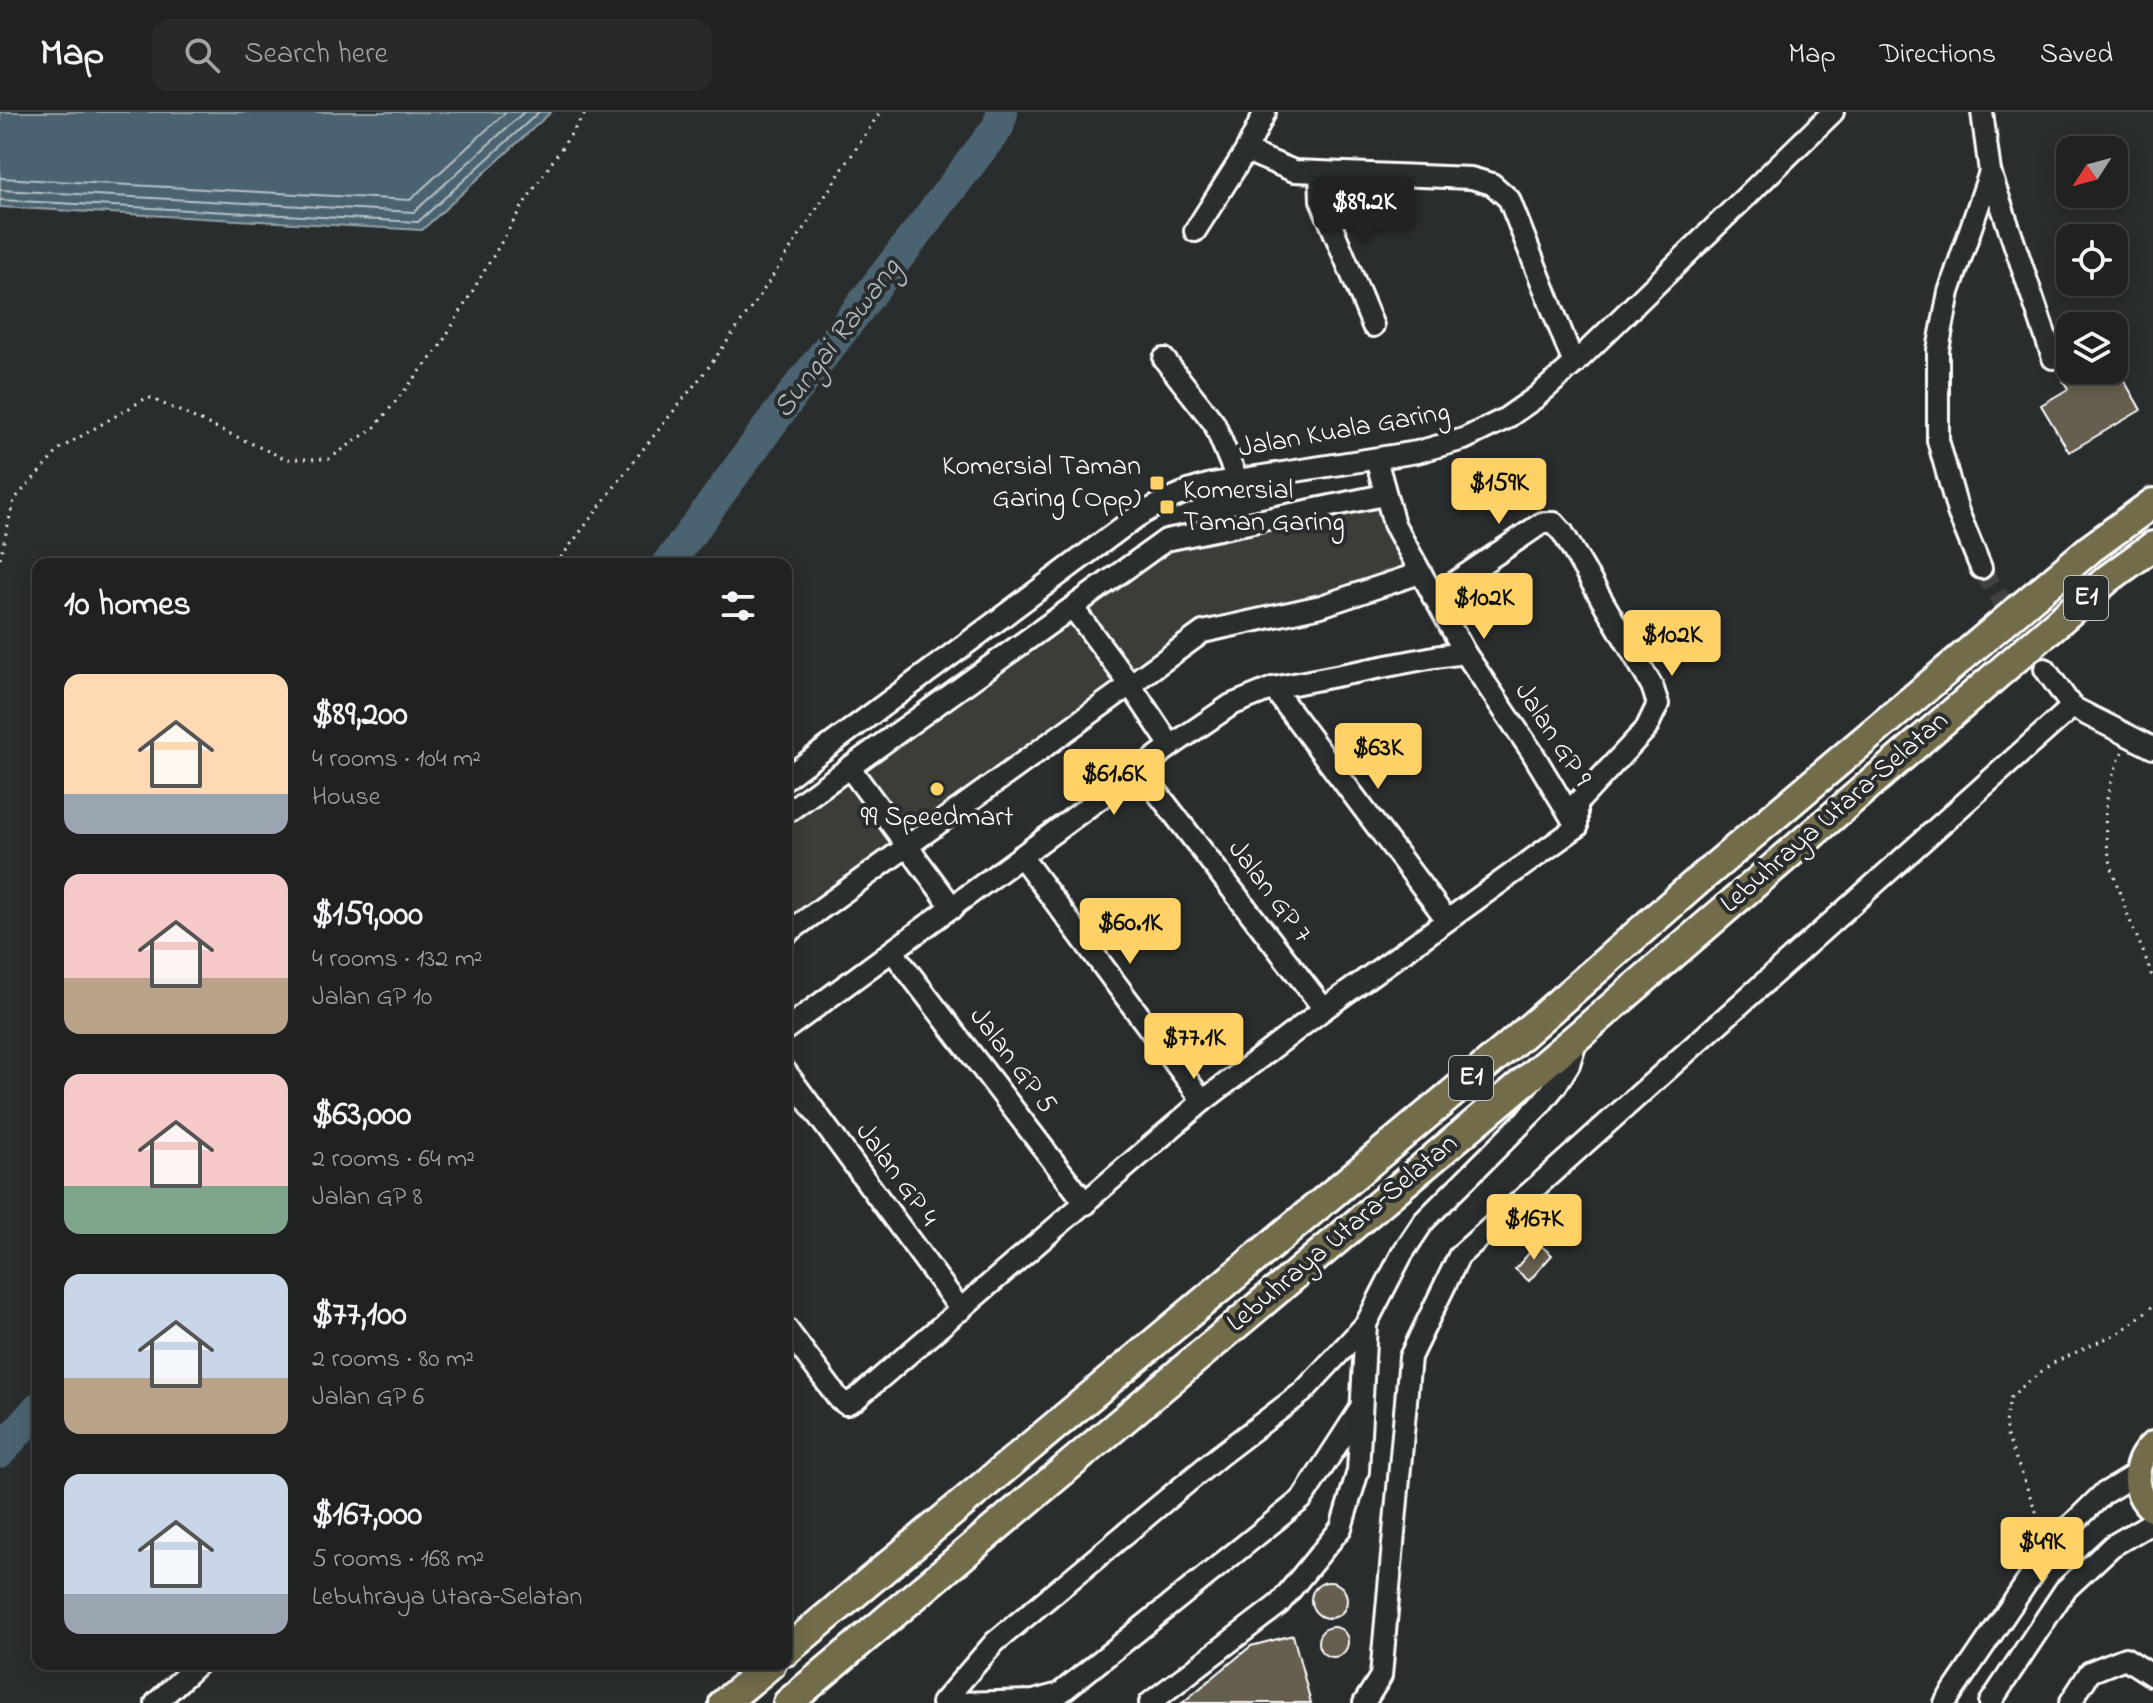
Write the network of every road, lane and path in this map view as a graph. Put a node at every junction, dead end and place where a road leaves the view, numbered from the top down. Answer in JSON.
{"nodes":[{"id":1,"x":586,"y":112,"type":"edge"},
{"id":2,"x":880,"y":112,"type":"edge"},
{"id":3,"x":1265,"y":112,"type":"edge"},
{"id":4,"x":1833,"y":112,"type":"edge"},
{"id":5,"x":1982,"y":112,"type":"edge"},
{"id":6,"x":1246,"y":151,"type":"junction"},
{"id":7,"x":1320,"y":172,"type":"junction"},
{"id":8,"x":1990,"y":172,"type":"junction"},
{"id":9,"x":1195,"y":231,"type":"dead end"},
{"id":10,"x":1373,"y":326,"type":"dead end"},
{"id":11,"x":2053,"y":358,"type":"dead end"},
{"id":12,"x":1164,"y":359,"type":"dead end"},
{"id":13,"x":1574,"y":364,"type":"junction"},
{"id":14,"x":1376,"y":459,"type":"junction"},
{"id":15,"x":1237,"y":479,"type":"junction"},
{"id":16,"x":1384,"y":495,"type":"junction"},
{"id":17,"x":2153,"y":503,"type":"edge"},
{"id":18,"x":2153,"y":546,"type":"edge"},
{"id":19,"x":0,"y":558,"type":"edge"},
{"id":20,"x":561,"y":558,"type":"edge"},
{"id":21,"x":1981,"y":568,"type":"tunnel mouth"},
{"id":22,"x":1420,"y":573,"type":"junction"},
{"id":23,"x":1433,"y":597,"type":"junction"},
{"id":24,"x":1073,"y":608,"type":"junction"},
{"id":25,"x":1465,"y":653,"type":"junction"},
{"id":26,"x":2045,"y":669,"type":"tunnel mouth"},
{"id":27,"x":1129,"y":683,"type":"junction"},
{"id":28,"x":1273,"y":688,"type":"junction"},
{"id":29,"x":2072,"y":707,"type":"junction"},
{"id":30,"x":2131,"y":738,"type":"junction"},
{"id":31,"x":1171,"y":746,"type":"junction"},
{"id":32,"x":2153,"y":748,"type":"edge"},
{"id":33,"x":849,"y":767,"type":"junction"},
{"id":34,"x":1140,"y":770,"type":"junction"},
{"id":35,"x":792,"y":774,"type":"edge"},
{"id":36,"x":792,"y":809,"type":"edge"},
{"id":37,"x":1577,"y":827,"type":"junction"},
{"id":38,"x":908,"y":848,"type":"junction"},
{"id":39,"x":1021,"y":856,"type":"junction"},
{"id":40,"x":953,"y":908,"type":"junction"},
{"id":41,"x":1447,"y":920,"type":"junction"},
{"id":42,"x":792,"y":930,"type":"edge"},
{"id":43,"x":893,"y":952,"type":"junction"},
{"id":44,"x":2153,"y":981,"type":"edge"},
{"id":45,"x":1324,"y":1009,"type":"junction"},
{"id":46,"x":792,"y":1025,"type":"edge"},
{"id":47,"x":1577,"y":1037,"type":"junction"},
{"id":48,"x":792,"y":1080,"type":"edge"},
{"id":49,"x":1203,"y":1101,"type":"junction"},
{"id":50,"x":1086,"y":1204,"type":"junction"},
{"id":51,"x":2153,"y":1306,"type":"edge"},
{"id":52,"x":961,"y":1310,"type":"junction"},
{"id":53,"x":1366,"y":1324,"type":"junction"},
{"id":54,"x":792,"y":1336,"type":"edge"},
{"id":55,"x":1361,"y":1408,"type":"junction"},
{"id":56,"x":2153,"y":1444,"type":"edge"},
{"id":57,"x":2136,"y":1474,"type":"junction"},
{"id":58,"x":2153,"y":1510,"type":"edge"},
{"id":59,"x":2153,"y":1522,"type":"edge"},
{"id":60,"x":2055,"y":1541,"type":"junction"},
{"id":61,"x":792,"y":1646,"type":"edge"},
{"id":62,"x":192,"y":1670,"type":"edge"},
{"id":63,"x":764,"y":1670,"type":"edge"},
{"id":64,"x":2153,"y":1676,"type":"edge"},
{"id":65,"x":156,"y":1703,"type":"edge"},
{"id":66,"x":724,"y":1703,"type":"edge"},
{"id":67,"x":788,"y":1703,"type":"edge"},
{"id":68,"x":942,"y":1703,"type":"edge"},
{"id":69,"x":955,"y":1703,"type":"edge"},
{"id":70,"x":1150,"y":1703,"type":"edge"},
{"id":71,"x":1364,"y":1703,"type":"edge"},
{"id":72,"x":1945,"y":1703,"type":"edge"},
{"id":73,"x":1990,"y":1703,"type":"edge"},
{"id":74,"x":2070,"y":1703,"type":"edge"}],
"edges":[{"from":1,"to":19,"type":"path"},
{"from":2,"to":20,"type":"path"},
{"from":3,"to":6,"type":"street"},
{"from":4,"to":13,"type":"street","name":"Jalan Kuala Garing"},
{"from":5,"to":8,"type":"street"},
{"from":6,"to":7,"type":"street"},
{"from":6,"to":9,"type":"street"},
{"from":7,"to":10,"type":"street"},
{"from":7,"to":13,"type":"street"},
{"from":8,"to":11,"type":"street"},
{"from":8,"to":21,"type":"street"},
{"from":12,"to":15,"type":"street"},
{"from":13,"to":14,"type":"street","name":"Jalan Kuala Garing"},
{"from":14,"to":15,"type":"street","name":"Jalan Kuala Garing"},
{"from":14,"to":16,"type":"street","name":"Jalan GP 9"},
{"from":15,"to":35,"type":"street","name":"Jalan Kuala Garing"},
{"from":16,"to":22,"type":"street","name":"Jalan GP 9"},
{"from":16,"to":24,"type":"street"},
{"from":17,"to":61,"type":"highway","name":"Lebuhraya Utara–Selatan","number":"E1"},
{"from":18,"to":47,"type":"highway","name":"Lebuhraya Utara–Selatan","number":"E1"},
{"from":22,"to":23,"type":"street","name":"Jalan GP 9"},
{"from":22,"to":27,"type":"street"},
{"from":23,"to":25,"type":"street","name":"Jalan GP 9"},
{"from":23,"to":37,"type":"street"},
{"from":24,"to":27,"type":"street"},
{"from":24,"to":33,"type":"street"},
{"from":25,"to":28,"type":"street"},
{"from":25,"to":37,"type":"street","name":"Jalan GP 9"},
{"from":26,"to":29,"type":"street"},
{"from":27,"to":31,"type":"street"},
{"from":27,"to":38,"type":"street"},
{"from":28,"to":31,"type":"street"},
{"from":28,"to":41,"type":"street"},
{"from":29,"to":30,"type":"street"},
{"from":29,"to":71,"type":"street"},
{"from":30,"to":32,"type":"street"},
{"from":30,"to":44,"type":"path"},
{"from":31,"to":34,"type":"street"},
{"from":33,"to":36,"type":"street"},
{"from":33,"to":38,"type":"street"},
{"from":34,"to":39,"type":"street"},
{"from":34,"to":45,"type":"street","name":"Jalan GP 7"},
{"from":37,"to":41,"type":"street"},
{"from":38,"to":40,"type":"street"},
{"from":38,"to":42,"type":"street"},
{"from":39,"to":40,"type":"street"},
{"from":39,"to":49,"type":"street"},
{"from":40,"to":43,"type":"street"},
{"from":41,"to":45,"type":"street"},
{"from":43,"to":46,"type":"street"},
{"from":43,"to":50,"type":"street","name":"Jalan GP 5"},
{"from":45,"to":49,"type":"street"},
{"from":47,"to":53,"type":"street"},
{"from":47,"to":67,"type":"highway","name":"Lebuhraya Utara–Selatan","number":"E1"},
{"from":48,"to":52,"type":"street","name":"Jalan GP 4"},
{"from":49,"to":50,"type":"street"},
{"from":50,"to":52,"type":"street"},
{"from":51,"to":60,"type":"path"},
{"from":52,"to":54,"type":"street"},
{"from":53,"to":55,"type":"street"},
{"from":53,"to":68,"type":"street"},
{"from":55,"to":69,"type":"street"},
{"from":55,"to":70,"type":"street"},
{"from":56,"to":57,"type":"main road"},
{"from":57,"to":58,"type":"main road"},
{"from":57,"to":60,"type":"street"},
{"from":59,"to":73,"type":"street"},
{"from":60,"to":72,"type":"street"},
{"from":62,"to":65,"type":"street"},
{"from":63,"to":66,"type":"highway"},
{"from":64,"to":74,"type":"street"}]}
